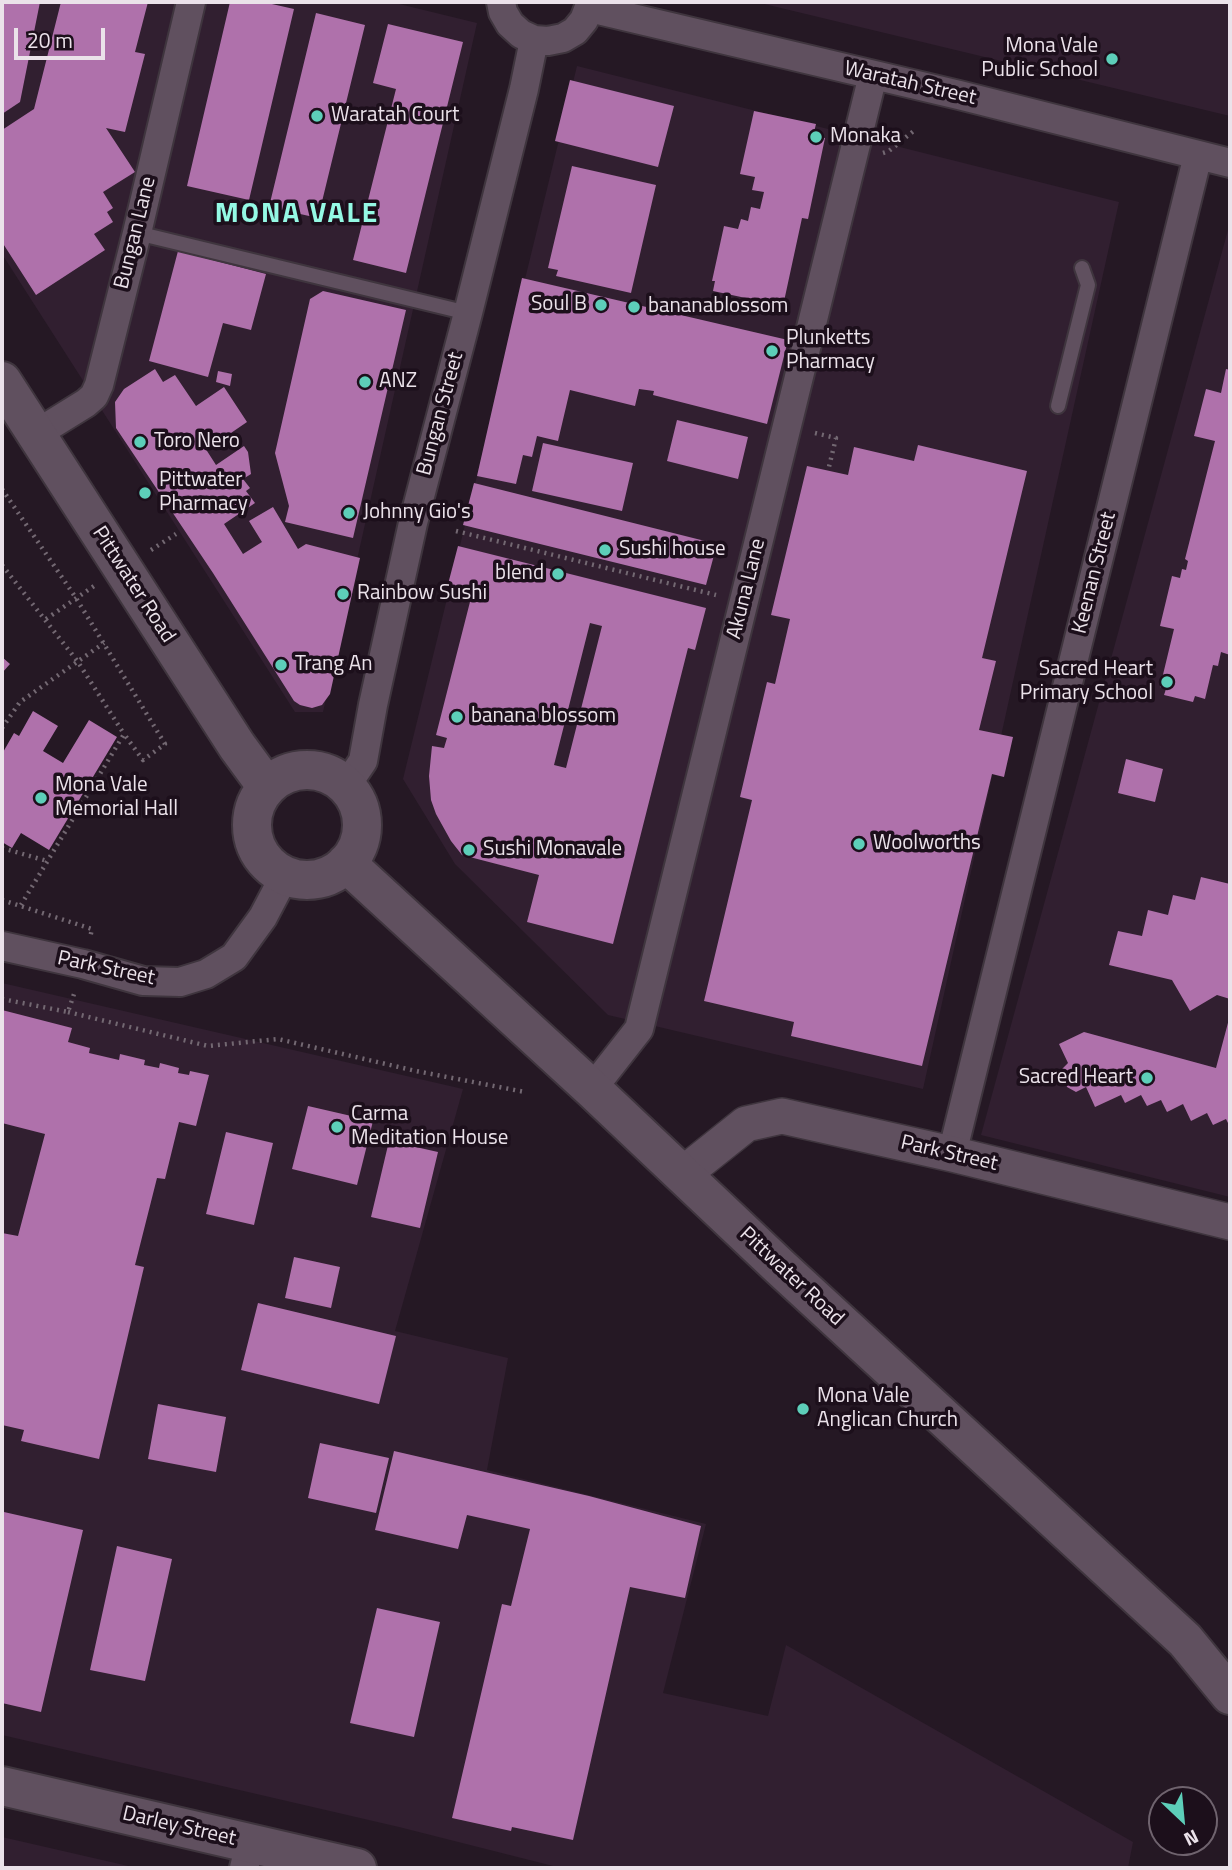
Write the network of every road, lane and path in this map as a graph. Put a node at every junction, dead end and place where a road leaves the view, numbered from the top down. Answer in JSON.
{"nodes":[{"id":1,"x":191,"y":2,"type":"edge"},
{"id":2,"x":501,"y":2,"type":"edge"},
{"id":3,"x":590,"y":5,"type":"edge"},
{"id":4,"x":534,"y":40,"type":"junction"},
{"id":5,"x":873,"y":75,"type":"junction"},
{"id":6,"x":916,"y":129,"type":"dead end"},
{"id":7,"x":879,"y":154,"type":"dead end"},
{"id":8,"x":1198,"y":155,"type":"junction"},
{"id":9,"x":1230,"y":163,"type":"edge"},
{"id":10,"x":137,"y":233,"type":"junction"},
{"id":11,"x":1083,"y":268,"type":"dead end"},
{"id":12,"x":468,"y":313,"type":"junction"},
{"id":13,"x":2,"y":381,"type":"edge"},
{"id":14,"x":1058,"y":406,"type":"dead end"},
{"id":15,"x":817,"y":421,"type":"dead end"},
{"id":16,"x":36,"y":434,"type":"junction"},
{"id":17,"x":828,"y":471,"type":"dead end"},
{"id":18,"x":2,"y":489,"type":"edge"},
{"id":19,"x":456,"y":531,"type":"dead end"},
{"id":20,"x":176,"y":534,"type":"dead end"},
{"id":21,"x":150,"y":550,"type":"dead end"},
{"id":22,"x":2,"y":565,"type":"edge"},
{"id":23,"x":94,"y":586,"type":"dead end"},
{"id":24,"x":76,"y":598,"type":"junction"},
{"id":25,"x":744,"y":602,"type":"junction"},
{"id":26,"x":46,"y":619,"type":"junction"},
{"id":27,"x":104,"y":643,"type":"junction"},
{"id":28,"x":78,"y":662,"type":"junction"},
{"id":29,"x":2,"y":728,"type":"edge"},
{"id":30,"x":124,"y":734,"type":"junction"},
{"id":31,"x":346,"y":786,"type":"junction"},
{"id":32,"x":267,"y":787,"type":"junction"},
{"id":33,"x":2,"y":848,"type":"edge"},
{"id":34,"x":47,"y":860,"type":"junction"},
{"id":35,"x":346,"y":863,"type":"junction"},
{"id":36,"x":285,"y":875,"type":"junction"},
{"id":37,"x":2,"y":900,"type":"edge"},
{"id":38,"x":20,"y":905,"type":"junction"},
{"id":39,"x":89,"y":944,"type":"dead end"},
{"id":40,"x":2,"y":946,"type":"edge"},
{"id":41,"x":78,"y":985,"type":"dead end"},
{"id":42,"x":2,"y":999,"type":"edge"},
{"id":43,"x":68,"y":1012,"type":"junction"},
{"id":44,"x":592,"y":1089,"type":"junction"},
{"id":45,"x":525,"y":1092,"type":"dead end"},
{"id":46,"x":952,"y":1154,"type":"junction"},
{"id":47,"x":682,"y":1175,"type":"junction"},
{"id":48,"x":1230,"y":1222,"type":"edge"},
{"id":49,"x":1230,"y":1695,"type":"edge"},
{"id":50,"x":2,"y":1786,"type":"edge"},
{"id":51,"x":247,"y":1856,"type":"edge"},
{"id":52,"x":357,"y":1868,"type":"edge"}],
"edges":[{"from":1,"to":10,"type":"street","name":"Bungan Lane"},
{"from":2,"to":4,"type":"street"},
{"from":3,"to":4,"type":"street"},
{"from":3,"to":5,"type":"street","name":"Waratah Street"},
{"from":4,"to":12,"type":"street","name":"Bungan Street"},
{"from":5,"to":8,"type":"street","name":"Waratah Street"},
{"from":5,"to":25,"type":"street","name":"Akuna Lane"},
{"from":6,"to":7,"type":"path"},
{"from":8,"to":9,"type":"street","name":"Waratah Street"},
{"from":8,"to":46,"type":"street","name":"Keenan Street"},
{"from":10,"to":12,"type":"lane"},
{"from":10,"to":16,"type":"street","name":"Bungan Lane"},
{"from":11,"to":14,"type":"lane"},
{"from":12,"to":31,"type":"street","name":"Bungan Street"},
{"from":13,"to":16,"type":"main road","name":"Pittwater Road"},
{"from":15,"to":17,"type":"path"},
{"from":16,"to":32,"type":"main road","name":"Pittwater Road"},
{"from":18,"to":24,"type":"path"},
{"from":19,"to":25,"type":"path"},
{"from":20,"to":21,"type":"path"},
{"from":22,"to":26,"type":"path"},
{"from":23,"to":24,"type":"path"},
{"from":24,"to":26,"type":"path"},
{"from":24,"to":27,"type":"path"},
{"from":25,"to":44,"type":"street","name":"Akuna Lane"},
{"from":26,"to":28,"type":"path"},
{"from":27,"to":28,"type":"path"},
{"from":27,"to":30,"type":"path"},
{"from":28,"to":29,"type":"path"},
{"from":28,"to":30,"type":"path"},
{"from":30,"to":34,"type":"path"},
{"from":31,"to":32,"type":"main road"},
{"from":31,"to":35,"type":"main road"},
{"from":32,"to":36,"type":"main road"},
{"from":33,"to":34,"type":"path"},
{"from":34,"to":38,"type":"path"},
{"from":35,"to":36,"type":"main road"},
{"from":35,"to":44,"type":"main road","name":"Pittwater Road"},
{"from":36,"to":40,"type":"street","name":"Park Street"},
{"from":37,"to":38,"type":"path"},
{"from":38,"to":39,"type":"path"},
{"from":41,"to":43,"type":"path"},
{"from":42,"to":43,"type":"path"},
{"from":43,"to":45,"type":"path"},
{"from":44,"to":47,"type":"main road","name":"Pittwater Road"},
{"from":46,"to":47,"type":"street","name":"Park Street"},
{"from":46,"to":48,"type":"street","name":"Park Street"},
{"from":47,"to":49,"type":"main road","name":"Pittwater Road"},
{"from":50,"to":51,"type":"main road","name":"Darley Street"},
{"from":51,"to":52,"type":"main road","name":"Darley Street"}]}
